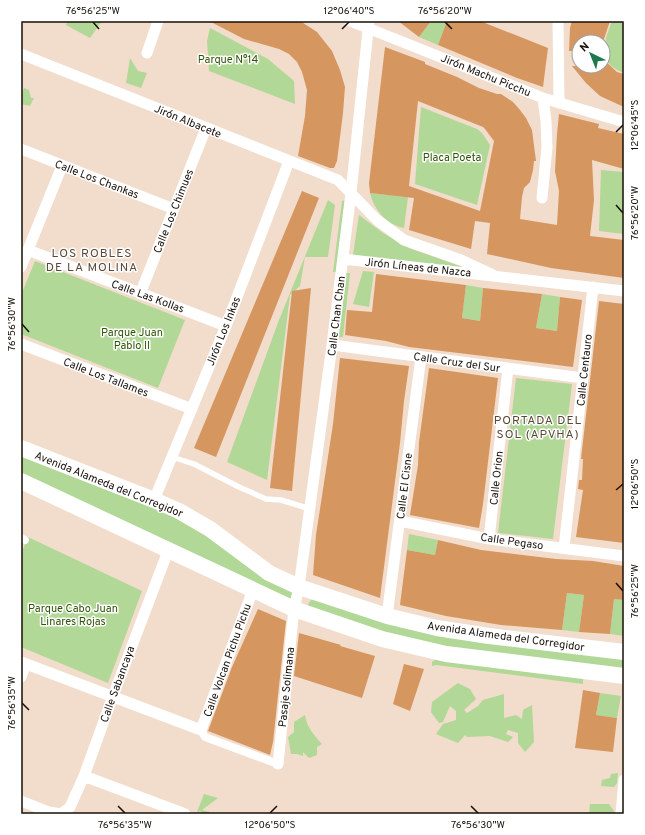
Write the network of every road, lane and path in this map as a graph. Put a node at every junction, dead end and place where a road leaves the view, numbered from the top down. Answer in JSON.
{"nodes":[{"id":1,"x":158,"y":21,"type":"edge"},
{"id":2,"x":350,"y":21,"type":"edge"},
{"id":3,"x":558,"y":21,"type":"edge"},
{"id":4,"x":369,"y":25,"type":"edge"},
{"id":5,"x":146,"y":53,"type":"dead end"},
{"id":6,"x":21,"y":54,"type":"edge"},
{"id":7,"x":543,"y":98,"type":"junction"},
{"id":8,"x":559,"y":103,"type":"junction"},
{"id":9,"x":624,"y":122,"type":"edge"},
{"id":10,"x":206,"y":128,"type":"junction"},
{"id":11,"x":21,"y":149,"type":"edge"},
{"id":12,"x":289,"y":161,"type":"junction"},
{"id":13,"x":62,"y":166,"type":"junction"},
{"id":14,"x":351,"y":193,"type":"junction"},
{"id":15,"x":542,"y":198,"type":"dead end"},
{"id":16,"x":174,"y":209,"type":"junction"},
{"id":17,"x":28,"y":250,"type":"junction"},
{"id":18,"x":342,"y":259,"type":"junction"},
{"id":19,"x":21,"y":267,"type":"edge"},
{"id":20,"x":493,"y":275,"type":"junction"},
{"id":21,"x":593,"y":287,"type":"junction"},
{"id":22,"x":624,"y":291,"type":"edge"},
{"id":23,"x":140,"y":294,"type":"junction"},
{"id":24,"x":226,"y":326,"type":"junction"},
{"id":25,"x":21,"y":344,"type":"edge"},
{"id":26,"x":332,"y":345,"type":"junction"},
{"id":27,"x":420,"y":356,"type":"junction"},
{"id":28,"x":508,"y":368,"type":"junction"},
{"id":29,"x":583,"y":378,"type":"junction"},
{"id":30,"x":192,"y":409,"type":"junction"},
{"id":31,"x":21,"y":448,"type":"edge"},
{"id":32,"x":172,"y":457,"type":"junction"},
{"id":33,"x":21,"y":481,"type":"edge"},
{"id":34,"x":154,"y":500,"type":"junction"},
{"id":35,"x":310,"y":508,"type":"junction"},
{"id":36,"x":400,"y":521,"type":"junction"},
{"id":37,"x":489,"y":539,"type":"junction"},
{"id":38,"x":564,"y":548,"type":"junction"},
{"id":39,"x":168,"y":551,"type":"junction"},
{"id":40,"x":624,"y":556,"type":"edge"},
{"id":41,"x":299,"y":587,"type":"junction"},
{"id":42,"x":253,"y":590,"type":"junction"},
{"id":43,"x":294,"y":609,"type":"junction"},
{"id":44,"x":387,"y":616,"type":"junction"},
{"id":45,"x":624,"y":652,"type":"edge"},
{"id":46,"x":23,"y":663,"type":"edge"},
{"id":47,"x":624,"y":676,"type":"edge"},
{"id":48,"x":21,"y":677,"type":"edge"},
{"id":49,"x":113,"y":696,"type":"junction"},
{"id":50,"x":201,"y":730,"type":"junction"},
{"id":51,"x":278,"y":764,"type":"joint"},
{"id":52,"x":84,"y":776,"type":"junction"},
{"id":53,"x":624,"y":780,"type":"edge"},
{"id":54,"x":21,"y":801,"type":"edge"},
{"id":55,"x":61,"y":814,"type":"edge"},
{"id":56,"x":185,"y":814,"type":"edge"},
{"id":57,"x":621,"y":814,"type":"edge"}],
"edges":[{"from":1,"to":5,"type":"street"},
{"from":2,"to":4,"type":"street","name":"Jirón Machu Picchu"},
{"from":3,"to":8,"type":"street"},
{"from":4,"to":7,"type":"street","name":"Jirón Machu Picchu"},
{"from":4,"to":14,"type":"street","name":"Calle Chan Chan"},
{"from":6,"to":10,"type":"street","name":"Jirón Albacete"},
{"from":7,"to":8,"type":"street","name":"Jirón Machu Picchu"},
{"from":7,"to":15,"type":"street"},
{"from":8,"to":9,"type":"street","name":"Jirón Machu Picchu"},
{"from":10,"to":12,"type":"street","name":"Jirón Albacete"},
{"from":10,"to":16,"type":"street","name":"Calle Los Chimues"},
{"from":11,"to":13,"type":"street","name":"Calle Los Chankas"},
{"from":12,"to":14,"type":"street","name":"Jirón Albacete"},
{"from":12,"to":24,"type":"street","name":"Jirón Los Inkas"},
{"from":13,"to":16,"type":"street","name":"Calle Los Chankas"},
{"from":13,"to":17,"type":"street"},
{"from":14,"to":18,"type":"street","name":"Calle Chan Chan"},
{"from":14,"to":20,"type":"street","name":"Jirón Líneas de Nazca"},
{"from":16,"to":23,"type":"street","name":"Calle Los Chimues"},
{"from":17,"to":19,"type":"street"},
{"from":17,"to":23,"type":"street","name":"Calle Las Kollas"},
{"from":18,"to":20,"type":"street","name":"Jirón Líneas de Nazca"},
{"from":18,"to":26,"type":"street","name":"Calle Chan Chan"},
{"from":20,"to":21,"type":"street","name":"Jirón Líneas de Nazca"},
{"from":21,"to":22,"type":"street","name":"Jirón Líneas de Nazca"},
{"from":21,"to":29,"type":"street","name":"Calle Centauro"},
{"from":23,"to":24,"type":"street","name":"Calle Las Kollas"},
{"from":24,"to":30,"type":"street","name":"Jirón Los Inkas"},
{"from":25,"to":30,"type":"street","name":"Calle Los Tallames"},
{"from":26,"to":27,"type":"street","name":"Calle Cruz del Sur"},
{"from":26,"to":35,"type":"street","name":"Calle Chan Chan"},
{"from":27,"to":28,"type":"street","name":"Calle Cruz del Sur"},
{"from":27,"to":36,"type":"street","name":"Calle El Cisne"},
{"from":28,"to":29,"type":"street","name":"Calle Cruz del Sur"},
{"from":28,"to":37,"type":"street","name":"Calle Orion"},
{"from":29,"to":38,"type":"street","name":"Calle Centauro"},
{"from":30,"to":32,"type":"street","name":"Jirón Los Inkas"},
{"from":31,"to":34,"type":"main road","name":"Avenida Alameda del Corregidor"},
{"from":32,"to":34,"type":"street","name":"Jirón Los Inkas"},
{"from":32,"to":35,"type":"lane"},
{"from":33,"to":39,"type":"main road"},
{"from":34,"to":41,"type":"main road","name":"Avenida Alameda del Corregidor"},
{"from":35,"to":41,"type":"street","name":"Calle Chan Chan"},
{"from":36,"to":37,"type":"street","name":"Calle Pegaso"},
{"from":36,"to":44,"type":"street","name":"Calle El Cisne"},
{"from":37,"to":38,"type":"street","name":"Calle Pegaso"},
{"from":38,"to":40,"type":"street","name":"Calle Pegaso"},
{"from":39,"to":42,"type":"main road"},
{"from":39,"to":49,"type":"street","name":"Calle Sabancaya"},
{"from":41,"to":43,"type":"street","name":"Calle Chan Chan"},
{"from":41,"to":44,"type":"main road","name":"Avenida Alameda del Corregidor"},
{"from":42,"to":43,"type":"main road"},
{"from":42,"to":50,"type":"street","name":"Calle Volcan Pichu Pichu"},
{"from":43,"to":47,"type":"main road"},
{"from":43,"to":51,"type":"street","name":"Pasaje Solimana"},
{"from":44,"to":45,"type":"main road","name":"Avenida Alameda del Corregidor"},
{"from":46,"to":48,"type":"street"},
{"from":46,"to":49,"type":"street"},
{"from":49,"to":50,"type":"street"},
{"from":49,"to":52,"type":"street","name":"Calle Sabancaya"},
{"from":50,"to":51,"type":"street"},
{"from":52,"to":55,"type":"street","name":"Calle Sabancaya"},
{"from":52,"to":56,"type":"street"},
{"from":53,"to":57,"type":"street"},
{"from":54,"to":55,"type":"street","name":"Calle Sabancaya"}]}
